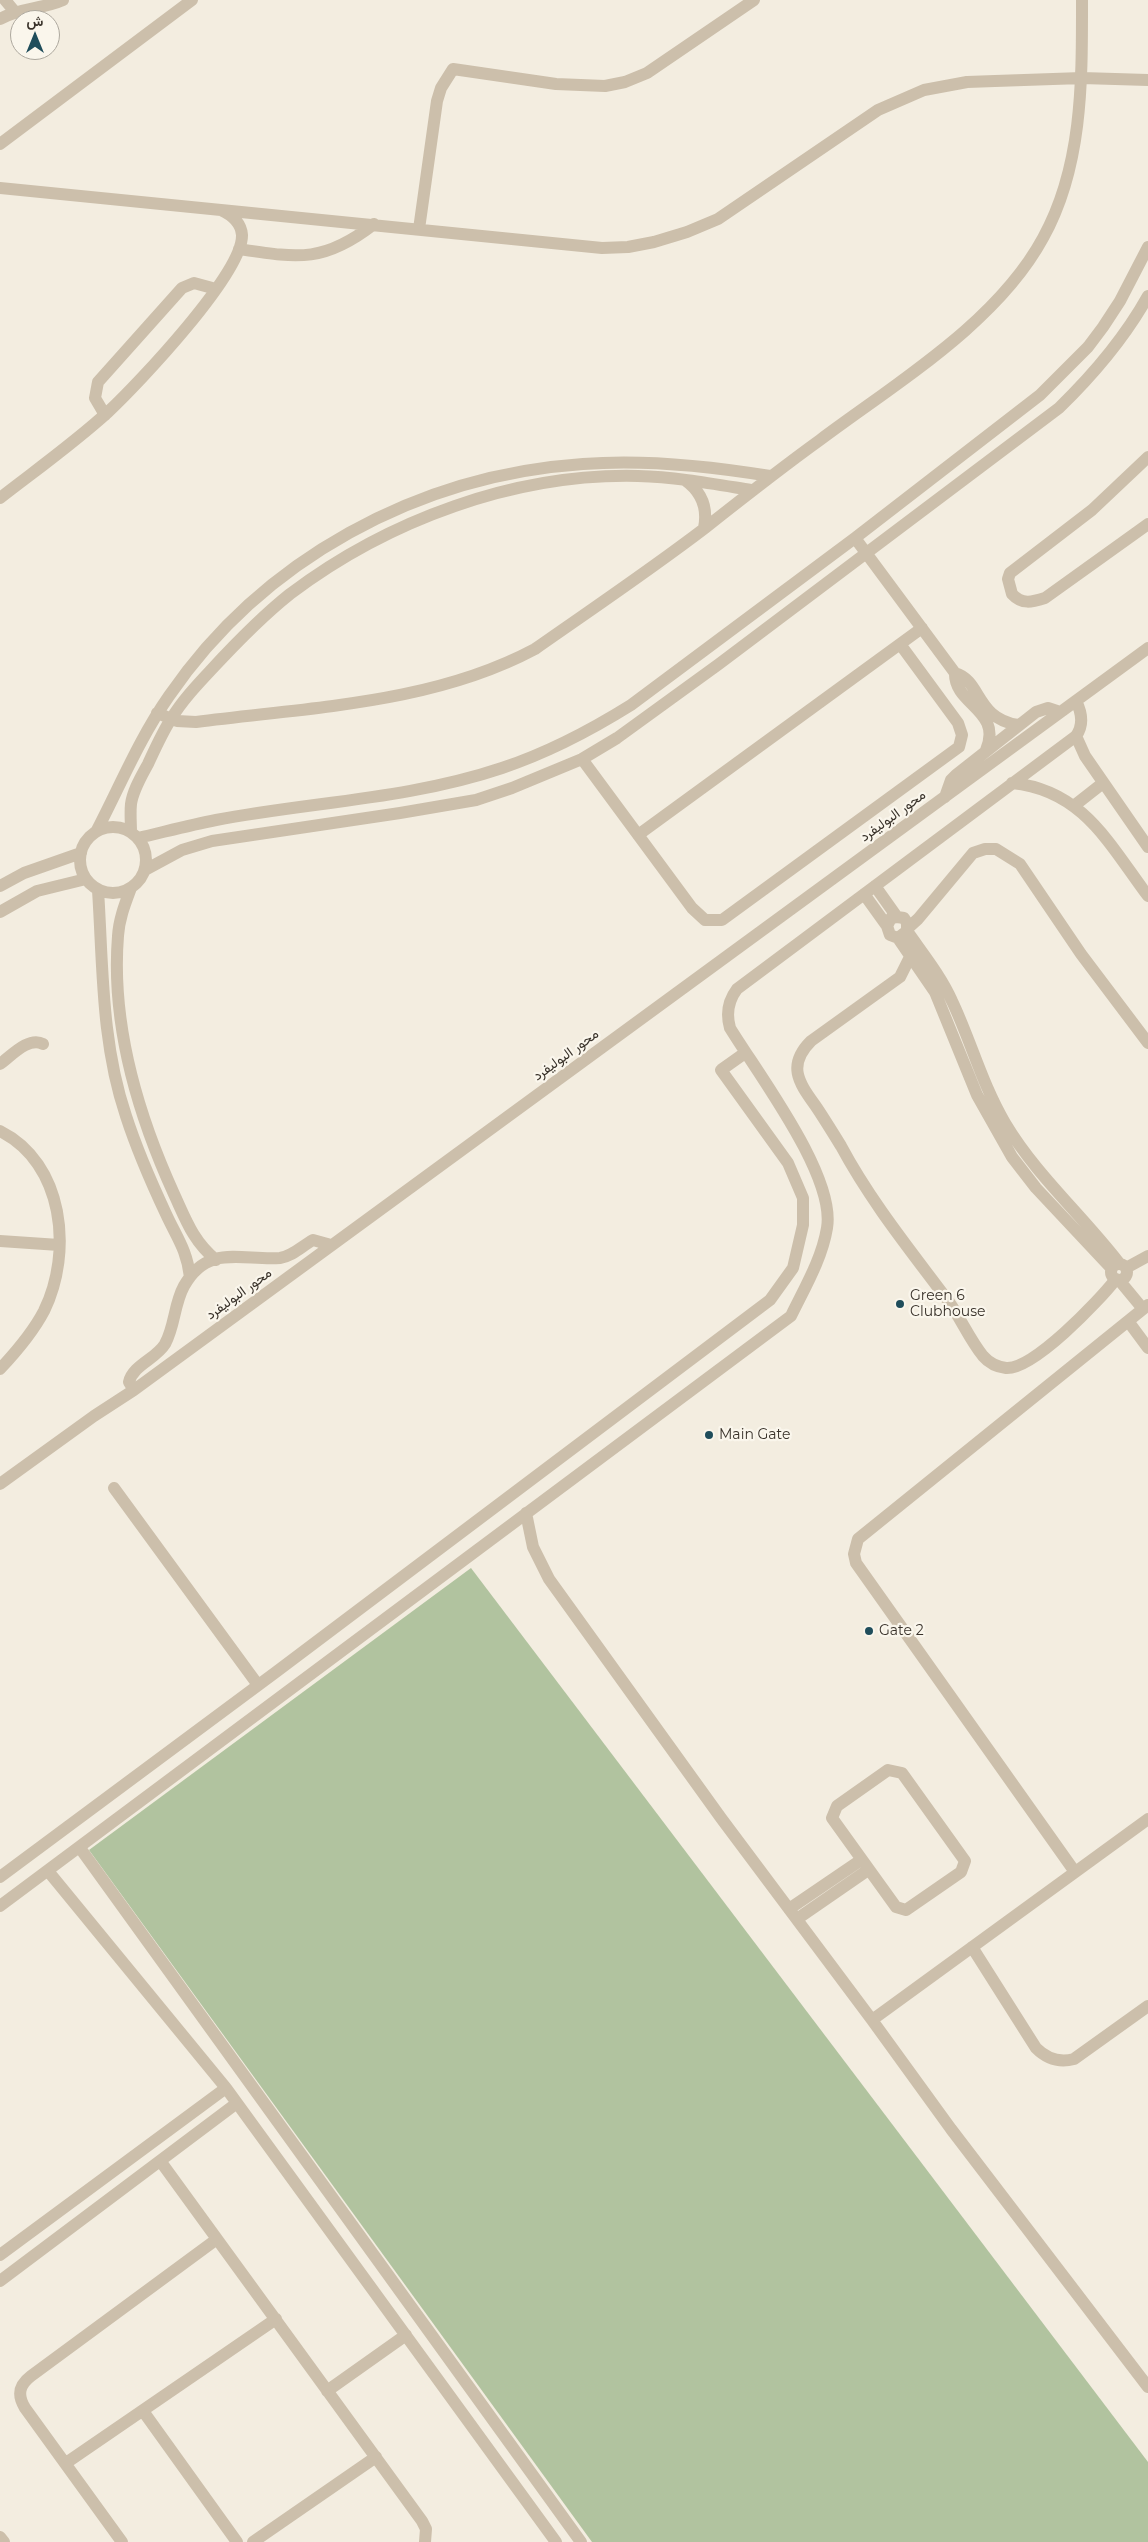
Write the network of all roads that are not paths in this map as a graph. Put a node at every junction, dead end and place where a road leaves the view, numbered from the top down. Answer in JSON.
{"nodes":[{"id":1,"x":63,"y":0,"type":"edge"},
{"id":2,"x":192,"y":0,"type":"edge"},
{"id":3,"x":754,"y":0,"type":"edge"},
{"id":4,"x":1082,"y":0,"type":"edge"},
{"id":5,"x":26,"y":10,"type":"edge"},
{"id":6,"x":1082,"y":78,"type":"junction"},
{"id":7,"x":1148,"y":80,"type":"edge"},
{"id":8,"x":0,"y":144,"type":"edge"},
{"id":9,"x":1,"y":187,"type":"edge"},
{"id":10,"x":221,"y":210,"type":"junction"},
{"id":11,"x":374,"y":224,"type":"junction"},
{"id":12,"x":418,"y":229,"type":"junction"},
{"id":13,"x":1148,"y":247,"type":"edge"},
{"id":14,"x":239,"y":249,"type":"junction"},
{"id":15,"x":216,"y":289,"type":"junction"},
{"id":16,"x":1148,"y":296,"type":"edge"},
{"id":17,"x":105,"y":415,"type":"junction"},
{"id":18,"x":1148,"y":457,"type":"edge"},
{"id":19,"x":770,"y":476,"type":"junction"},
{"id":20,"x":685,"y":480,"type":"junction"},
{"id":21,"x":752,"y":490,"type":"junction"},
{"id":22,"x":0,"y":498,"type":"edge"},
{"id":23,"x":1148,"y":524,"type":"edge"},
{"id":24,"x":704,"y":528,"type":"junction"},
{"id":25,"x":855,"y":538,"type":"junction"},
{"id":26,"x":867,"y":554,"type":"junction"},
{"id":27,"x":922,"y":628,"type":"junction"},
{"id":28,"x":900,"y":644,"type":"junction"},
{"id":29,"x":1148,"y":648,"type":"edge"},
{"id":30,"x":971,"y":695,"type":"junction"},
{"id":31,"x":1076,"y":701,"type":"junction"},
{"id":32,"x":1060,"y":712,"type":"junction"},
{"id":33,"x":157,"y":713,"type":"junction"},
{"id":34,"x":170,"y":719,"type":"junction"},
{"id":35,"x":1018,"y":725,"type":"junction"},
{"id":36,"x":1076,"y":736,"type":"junction"},
{"id":37,"x":986,"y":750,"type":"junction"},
{"id":38,"x":582,"y":760,"type":"junction"},
{"id":39,"x":1012,"y":783,"type":"junction"},
{"id":40,"x":1103,"y":783,"type":"junction"},
{"id":41,"x":945,"y":797,"type":"junction"},
{"id":42,"x":1075,"y":805,"type":"junction"},
{"id":43,"x":96,"y":832,"type":"junction"},
{"id":44,"x":135,"y":835,"type":"junction"},
{"id":45,"x":638,"y":835,"type":"junction"},
{"id":46,"x":1148,"y":847,"type":"edge"},
{"id":47,"x":81,"y":854,"type":"junction"},
{"id":48,"x":145,"y":870,"type":"junction"},
{"id":49,"x":86,"y":879,"type":"junction"},
{"id":50,"x":0,"y":886,"type":"edge"},
{"id":51,"x":875,"y":886,"type":"junction"},
{"id":52,"x":131,"y":888,"type":"junction"},
{"id":53,"x":98,"y":890,"type":"junction"},
{"id":54,"x":864,"y":894,"type":"junction"},
{"id":55,"x":1148,"y":896,"type":"edge"},
{"id":56,"x":0,"y":912,"type":"edge"},
{"id":57,"x":903,"y":926,"type":"junction"},
{"id":58,"x":912,"y":955,"type":"junction"},
{"id":59,"x":923,"y":973,"type":"junction"},
{"id":60,"x":900,"y":977,"type":"junction"},
{"id":61,"x":946,"y":1002,"type":"junction"},
{"id":62,"x":1148,"y":1043,"type":"edge"},
{"id":63,"x":43,"y":1044,"type":"dead end"},
{"id":64,"x":745,"y":1053,"type":"junction"},
{"id":65,"x":0,"y":1064,"type":"edge"},
{"id":66,"x":0,"y":1131,"type":"edge"},
{"id":67,"x":0,"y":1240,"type":"edge"},
{"id":68,"x":59,"y":1245,"type":"junction"},
{"id":69,"x":331,"y":1245,"type":"junction"},
{"id":70,"x":1148,"y":1256,"type":"edge"},
{"id":71,"x":216,"y":1260,"type":"junction"},
{"id":72,"x":1119,"y":1272,"type":"junction"},
{"id":73,"x":190,"y":1278,"type":"junction"},
{"id":74,"x":1146,"y":1305,"type":"edge"},
{"id":75,"x":1128,"y":1321,"type":"junction"},
{"id":76,"x":1148,"y":1348,"type":"edge"},
{"id":77,"x":0,"y":1369,"type":"edge"},
{"id":78,"x":134,"y":1390,"type":"junction"},
{"id":79,"x":0,"y":1484,"type":"edge"},
{"id":80,"x":114,"y":1488,"type":"dead end"},
{"id":81,"x":526,"y":1512,"type":"junction"},
{"id":82,"x":258,"y":1685,"type":"junction"},
{"id":83,"x":1148,"y":1819,"type":"edge"},
{"id":84,"x":80,"y":1848,"type":"junction"},
{"id":85,"x":864,"y":1865,"type":"junction"},
{"id":86,"x":48,"y":1871,"type":"junction"},
{"id":87,"x":1075,"y":1872,"type":"junction"},
{"id":88,"x":0,"y":1877,"type":"edge"},
{"id":89,"x":0,"y":1906,"type":"edge"},
{"id":90,"x":789,"y":1909,"type":"junction"},
{"id":91,"x":797,"y":1919,"type":"junction"},
{"id":92,"x":972,"y":1947,"type":"junction"},
{"id":93,"x":1148,"y":2006,"type":"edge"},
{"id":94,"x":872,"y":2020,"type":"junction"},
{"id":95,"x":226,"y":2088,"type":"junction"},
{"id":96,"x":236,"y":2103,"type":"junction"},
{"id":97,"x":161,"y":2162,"type":"junction"},
{"id":98,"x":217,"y":2239,"type":"junction"},
{"id":99,"x":0,"y":2255,"type":"edge"},
{"id":100,"x":0,"y":2281,"type":"edge"},
{"id":101,"x":276,"y":2320,"type":"junction"},
{"id":102,"x":406,"y":2335,"type":"junction"},
{"id":103,"x":1134,"y":2368,"type":"junction"},
{"id":104,"x":1148,"y":2369,"type":"edge"},
{"id":105,"x":1148,"y":2387,"type":"edge"},
{"id":106,"x":327,"y":2391,"type":"junction"},
{"id":107,"x":143,"y":2412,"type":"junction"},
{"id":108,"x":376,"y":2457,"type":"junction"},
{"id":109,"x":66,"y":2463,"type":"junction"},
{"id":110,"x":0,"y":2537,"type":"edge"},
{"id":111,"x":4,"y":2542,"type":"edge"},
{"id":112,"x":122,"y":2542,"type":"edge"},
{"id":113,"x":237,"y":2542,"type":"edge"},
{"id":114,"x":253,"y":2542,"type":"edge"},
{"id":115,"x":425,"y":2542,"type":"edge"},
{"id":116,"x":556,"y":2542,"type":"edge"},
{"id":117,"x":581,"y":2542,"type":"edge"}],
"edges":[{"from":1,"to":5,"type":"street"},
{"from":2,"to":8,"type":"street"},
{"from":3,"to":12,"type":"street"},
{"from":4,"to":6,"type":"street"},
{"from":6,"to":7,"type":"street"},
{"from":6,"to":12,"type":"street"},
{"from":6,"to":19,"type":"street"},
{"from":9,"to":10,"type":"street"},
{"from":10,"to":11,"type":"street"},
{"from":10,"to":14,"type":"street"},
{"from":11,"to":12,"type":"street"},
{"from":11,"to":14,"type":"street"},
{"from":13,"to":25,"type":"street"},
{"from":14,"to":15,"type":"street"},
{"from":15,"to":17,"type":"street"},
{"from":15,"to":17,"type":"street"},
{"from":16,"to":26,"type":"street"},
{"from":17,"to":22,"type":"street"},
{"from":18,"to":23,"type":"street"},
{"from":19,"to":21,"type":"street"},
{"from":19,"to":33,"type":"street"},
{"from":20,"to":21,"type":"street"},
{"from":20,"to":24,"type":"street"},
{"from":20,"to":34,"type":"street"},
{"from":21,"to":24,"type":"street"},
{"from":24,"to":34,"type":"street"},
{"from":25,"to":26,"type":"street"},
{"from":25,"to":44,"type":"street"},
{"from":26,"to":27,"type":"street"},
{"from":26,"to":38,"type":"street"},
{"from":27,"to":28,"type":"street"},
{"from":27,"to":30,"type":"street"},
{"from":28,"to":45,"type":"street"},
{"from":28,"to":45,"type":"street"},
{"from":29,"to":31,"type":"street","name":"محور البوليفرد"},
{"from":30,"to":35,"type":"street"},
{"from":30,"to":37,"type":"street"},
{"from":31,"to":32,"type":"street","name":"محور البوليفرد"},
{"from":31,"to":36,"type":"street"},
{"from":32,"to":35,"type":"street"},
{"from":32,"to":41,"type":"street","name":"محور البوليفرد"},
{"from":33,"to":34,"type":"street"},
{"from":33,"to":43,"type":"street"},
{"from":34,"to":44,"type":"street"},
{"from":35,"to":37,"type":"street"},
{"from":36,"to":39,"type":"street"},
{"from":36,"to":40,"type":"street"},
{"from":37,"to":41,"type":"street"},
{"from":38,"to":45,"type":"street"},
{"from":38,"to":48,"type":"street"},
{"from":39,"to":42,"type":"street"},
{"from":39,"to":51,"type":"street"},
{"from":40,"to":42,"type":"street"},
{"from":40,"to":46,"type":"street"},
{"from":41,"to":69,"type":"street","name":"محور البوليفرد"},
{"from":42,"to":55,"type":"street"},
{"from":43,"to":44,"type":"street"},
{"from":43,"to":47,"type":"street"},
{"from":44,"to":48,"type":"street"},
{"from":47,"to":49,"type":"street"},
{"from":47,"to":50,"type":"street"},
{"from":48,"to":52,"type":"street"},
{"from":49,"to":53,"type":"street"},
{"from":49,"to":56,"type":"street"},
{"from":51,"to":54,"type":"street"},
{"from":51,"to":57,"type":"street"},
{"from":52,"to":53,"type":"street"},
{"from":52,"to":71,"type":"street"},
{"from":53,"to":73,"type":"street"},
{"from":54,"to":57,"type":"street"},
{"from":54,"to":64,"type":"street"},
{"from":57,"to":58,"type":"street"},
{"from":57,"to":61,"type":"street"},
{"from":57,"to":62,"type":"street"},
{"from":58,"to":59,"type":"street"},
{"from":58,"to":60,"type":"street"},
{"from":59,"to":60,"type":"street"},
{"from":59,"to":61,"type":"street"},
{"from":60,"to":72,"type":"street"},
{"from":61,"to":72,"type":"street"},
{"from":63,"to":65,"type":"street"},
{"from":64,"to":81,"type":"street"},
{"from":64,"to":82,"type":"street"},
{"from":66,"to":68,"type":"street"},
{"from":67,"to":68,"type":"street"},
{"from":68,"to":77,"type":"street"},
{"from":69,"to":71,"type":"street"},
{"from":69,"to":78,"type":"street","name":"محور البوليفرد"},
{"from":70,"to":72,"type":"street"},
{"from":71,"to":73,"type":"street"},
{"from":72,"to":74,"type":"street"},
{"from":73,"to":78,"type":"street"},
{"from":74,"to":75,"type":"street"},
{"from":75,"to":76,"type":"street"},
{"from":75,"to":87,"type":"street"},
{"from":78,"to":79,"type":"street","name":"محور البوليفرد"},
{"from":80,"to":82,"type":"street"},
{"from":81,"to":84,"type":"street"},
{"from":81,"to":90,"type":"street"},
{"from":82,"to":88,"type":"street"},
{"from":83,"to":87,"type":"street"},
{"from":84,"to":86,"type":"street"},
{"from":84,"to":117,"type":"street"},
{"from":85,"to":85,"type":"street"},
{"from":85,"to":90,"type":"street"},
{"from":85,"to":91,"type":"street"},
{"from":86,"to":89,"type":"street"},
{"from":86,"to":95,"type":"street"},
{"from":87,"to":92,"type":"street"},
{"from":90,"to":91,"type":"street"},
{"from":91,"to":94,"type":"street"},
{"from":92,"to":93,"type":"street"},
{"from":92,"to":94,"type":"street"},
{"from":94,"to":103,"type":"street"},
{"from":95,"to":96,"type":"street"},
{"from":95,"to":99,"type":"street"},
{"from":96,"to":97,"type":"street"},
{"from":96,"to":102,"type":"street"},
{"from":97,"to":98,"type":"street"},
{"from":97,"to":100,"type":"street"},
{"from":98,"to":101,"type":"street"},
{"from":98,"to":109,"type":"street"},
{"from":101,"to":106,"type":"street"},
{"from":101,"to":107,"type":"street"},
{"from":102,"to":106,"type":"street"},
{"from":102,"to":116,"type":"street"},
{"from":103,"to":104,"type":"street"},
{"from":103,"to":105,"type":"street"},
{"from":106,"to":108,"type":"street"},
{"from":107,"to":109,"type":"street"},
{"from":107,"to":113,"type":"street"},
{"from":108,"to":114,"type":"street"},
{"from":108,"to":115,"type":"street"},
{"from":109,"to":112,"type":"street"},
{"from":110,"to":111,"type":"street"}]}
